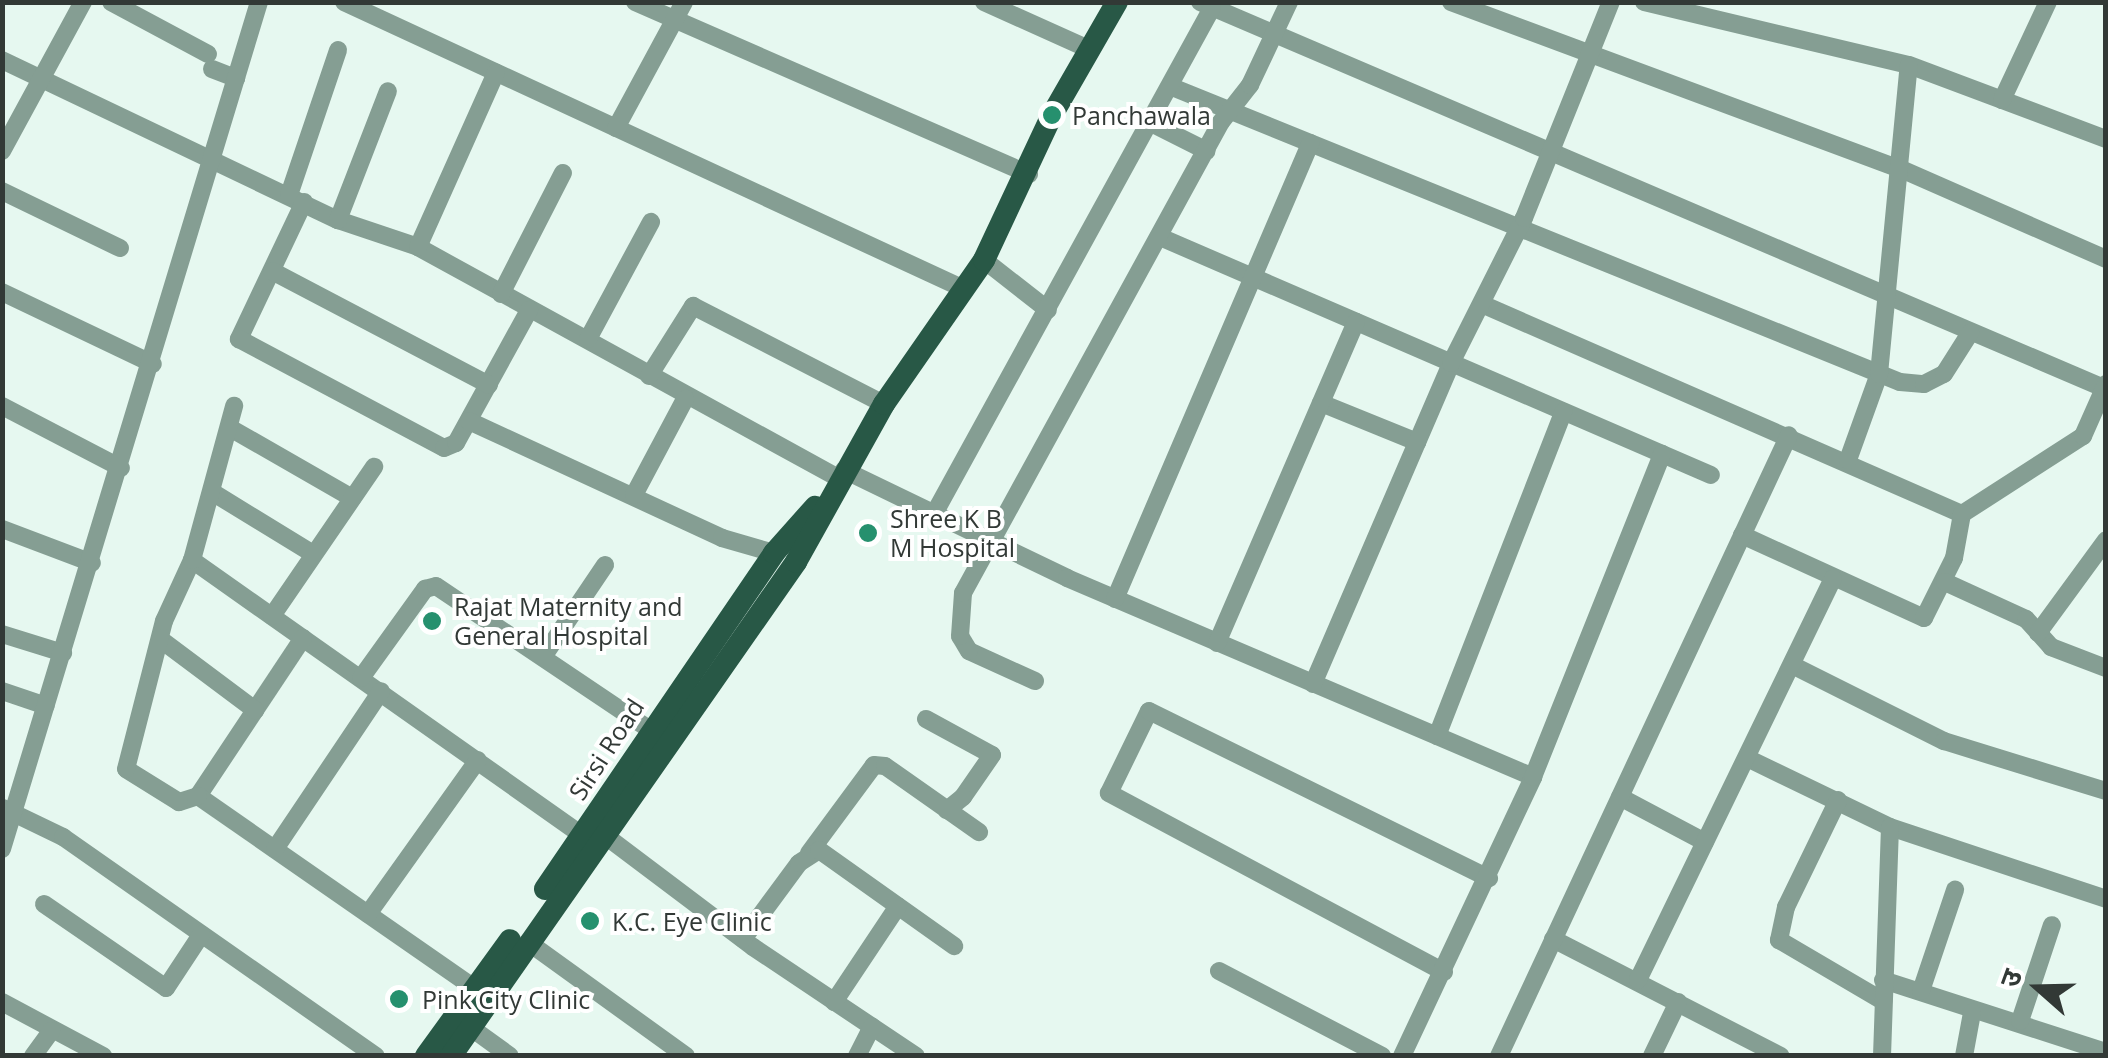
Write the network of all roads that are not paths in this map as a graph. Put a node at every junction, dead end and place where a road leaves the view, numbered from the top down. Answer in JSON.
{"nodes":[{"id":1,"x":84,"y":2,"type":"edge"},
{"id":2,"x":111,"y":2,"type":"edge"},
{"id":3,"x":259,"y":2,"type":"edge"},
{"id":4,"x":344,"y":2,"type":"edge"},
{"id":5,"x":635,"y":2,"type":"edge"},
{"id":6,"x":684,"y":2,"type":"edge"},
{"id":7,"x":984,"y":2,"type":"edge"},
{"id":8,"x":1117,"y":2,"type":"edge"},
{"id":9,"x":1289,"y":2,"type":"edge"},
{"id":10,"x":1451,"y":2,"type":"edge"},
{"id":11,"x":1611,"y":2,"type":"edge"},
{"id":12,"x":1644,"y":2,"type":"edge"},
{"id":13,"x":2048,"y":2,"type":"edge"},
{"id":14,"x":1206,"y":5,"type":"edge"},
{"id":15,"x":675,"y":23,"type":"junction"},
{"id":16,"x":1274,"y":34,"type":"junction"},
{"id":17,"x":338,"y":50,"type":"dead end"},
{"id":18,"x":1092,"y":50,"type":"junction"},
{"id":19,"x":1590,"y":56,"type":"junction"},
{"id":20,"x":2,"y":60,"type":"edge"},
{"id":21,"x":1909,"y":65,"type":"junction"},
{"id":22,"x":496,"y":74,"type":"junction"},
{"id":23,"x":236,"y":78,"type":"junction"},
{"id":24,"x":40,"y":81,"type":"junction"},
{"id":25,"x":1172,"y":87,"type":"junction"},
{"id":26,"x":388,"y":91,"type":"dead end"},
{"id":27,"x":2002,"y":100,"type":"junction"},
{"id":28,"x":1230,"y":110,"type":"junction"},
{"id":29,"x":1153,"y":124,"type":"junction"},
{"id":30,"x":616,"y":128,"type":"junction"},
{"id":31,"x":2106,"y":140,"type":"edge"},
{"id":32,"x":1310,"y":143,"type":"junction"},
{"id":33,"x":2,"y":151,"type":"edge"},
{"id":34,"x":1206,"y":151,"type":"junction"},
{"id":35,"x":1550,"y":152,"type":"junction"},
{"id":36,"x":210,"y":161,"type":"junction"},
{"id":37,"x":1901,"y":169,"type":"junction"},
{"id":38,"x":562,"y":173,"type":"dead end"},
{"id":39,"x":1028,"y":174,"type":"junction"},
{"id":40,"x":2,"y":192,"type":"edge"},
{"id":41,"x":297,"y":198,"type":"junction"},
{"id":42,"x":338,"y":220,"type":"junction"},
{"id":43,"x":651,"y":222,"type":"dead end"},
{"id":44,"x":1519,"y":228,"type":"junction"},
{"id":45,"x":1160,"y":237,"type":"junction"},
{"id":46,"x":418,"y":247,"type":"junction"},
{"id":47,"x":120,"y":248,"type":"dead end"},
{"id":48,"x":2106,"y":259,"type":"edge"},
{"id":49,"x":984,"y":260,"type":"junction"},
{"id":50,"x":272,"y":271,"type":"junction"},
{"id":51,"x":1253,"y":277,"type":"junction"},
{"id":52,"x":964,"y":289,"type":"junction"},
{"id":53,"x":2,"y":292,"type":"edge"},
{"id":54,"x":501,"y":294,"type":"junction"},
{"id":55,"x":1890,"y":297,"type":"junction"},
{"id":56,"x":1484,"y":305,"type":"junction"},
{"id":57,"x":529,"y":310,"type":"junction"},
{"id":58,"x":1048,"y":310,"type":"junction"},
{"id":59,"x":1356,"y":322,"type":"junction"},
{"id":60,"x":1970,"y":333,"type":"junction"},
{"id":61,"x":588,"y":339,"type":"junction"},
{"id":62,"x":1450,"y":363,"type":"junction"},
{"id":63,"x":153,"y":364,"type":"junction"},
{"id":64,"x":1879,"y":374,"type":"junction"},
{"id":65,"x":649,"y":376,"type":"junction"},
{"id":66,"x":489,"y":385,"type":"junction"},
{"id":67,"x":2105,"y":387,"type":"edge"},
{"id":68,"x":685,"y":399,"type":"junction"},
{"id":69,"x":1320,"y":403,"type":"junction"},
{"id":70,"x":884,"y":404,"type":"junction"},
{"id":71,"x":2,"y":406,"type":"edge"},
{"id":72,"x":234,"y":406,"type":"dead end"},
{"id":73,"x":1563,"y":412,"type":"junction"},
{"id":74,"x":469,"y":421,"type":"junction"},
{"id":75,"x":230,"y":428,"type":"junction"},
{"id":76,"x":1789,"y":435,"type":"junction"},
{"id":77,"x":1417,"y":442,"type":"junction"},
{"id":78,"x":1662,"y":454,"type":"junction"},
{"id":79,"x":1848,"y":460,"type":"junction"},
{"id":80,"x":374,"y":467,"type":"dead end"},
{"id":81,"x":122,"y":468,"type":"junction"},
{"id":82,"x":842,"y":474,"type":"junction"},
{"id":83,"x":1711,"y":475,"type":"dead end"},
{"id":84,"x":212,"y":492,"type":"junction"},
{"id":85,"x":634,"y":495,"type":"junction"},
{"id":86,"x":352,"y":498,"type":"junction"},
{"id":87,"x":934,"y":514,"type":"junction"},
{"id":88,"x":1962,"y":514,"type":"junction"},
{"id":89,"x":2,"y":529,"type":"edge"},
{"id":90,"x":1742,"y":535,"type":"junction"},
{"id":91,"x":2106,"y":540,"type":"edge"},
{"id":92,"x":994,"y":544,"type":"junction"},
{"id":93,"x":774,"y":552,"type":"junction"},
{"id":94,"x":312,"y":554,"type":"junction"},
{"id":95,"x":192,"y":560,"type":"junction"},
{"id":96,"x":92,"y":563,"type":"junction"},
{"id":97,"x":606,"y":565,"type":"dead end"},
{"id":98,"x":1833,"y":579,"type":"junction"},
{"id":99,"x":1944,"y":582,"type":"junction"},
{"id":100,"x":1115,"y":599,"type":"junction"},
{"id":101,"x":272,"y":616,"type":"junction"},
{"id":102,"x":2038,"y":633,"type":"junction"},
{"id":103,"x":2,"y":634,"type":"edge"},
{"id":104,"x":302,"y":638,"type":"junction"},
{"id":105,"x":160,"y":639,"type":"junction"},
{"id":106,"x":1218,"y":643,"type":"junction"},
{"id":107,"x":64,"y":653,"type":"junction"},
{"id":108,"x":543,"y":657,"type":"junction"},
{"id":109,"x":1792,"y":665,"type":"junction"},
{"id":110,"x":2106,"y":668,"type":"edge"},
{"id":111,"x":361,"y":678,"type":"junction"},
{"id":112,"x":1035,"y":681,"type":"dead end"},
{"id":113,"x":1313,"y":684,"type":"junction"},
{"id":114,"x":2,"y":690,"type":"edge"},
{"id":115,"x":381,"y":692,"type":"junction"},
{"id":116,"x":46,"y":706,"type":"junction"},
{"id":117,"x":255,"y":710,"type":"junction"},
{"id":118,"x":926,"y":719,"type":"dead end"},
{"id":119,"x":650,"y":730,"type":"junction"},
{"id":120,"x":1437,"y":736,"type":"junction"},
{"id":121,"x":1747,"y":758,"type":"junction"},
{"id":122,"x":478,"y":760,"type":"junction"},
{"id":123,"x":1533,"y":777,"type":"junction"},
{"id":124,"x":2106,"y":791,"type":"edge"},
{"id":125,"x":198,"y":796,"type":"junction"},
{"id":126,"x":1620,"y":797,"type":"junction"},
{"id":127,"x":1838,"y":800,"type":"junction"},
{"id":128,"x":8,"y":810,"type":"edge"},
{"id":129,"x":947,"y":810,"type":"junction"},
{"id":130,"x":1890,"y":827,"type":"junction"},
{"id":131,"x":978,"y":832,"type":"dead end"},
{"id":132,"x":594,"y":837,"type":"junction"},
{"id":133,"x":1705,"y":842,"type":"junction"},
{"id":134,"x":274,"y":849,"type":"junction"},
{"id":135,"x":2,"y":850,"type":"edge"},
{"id":136,"x":809,"y":853,"type":"junction"},
{"id":137,"x":1489,"y":878,"type":"junction"},
{"id":138,"x":1955,"y":890,"type":"dead end"},
{"id":139,"x":2106,"y":899,"type":"edge"},
{"id":140,"x":44,"y":904,"type":"dead end"},
{"id":141,"x":898,"y":906,"type":"junction"},
{"id":142,"x":368,"y":914,"type":"junction"},
{"id":143,"x":2052,"y":925,"type":"dead end"},
{"id":144,"x":201,"y":935,"type":"junction"},
{"id":145,"x":1553,"y":939,"type":"junction"},
{"id":146,"x":742,"y":940,"type":"junction"},
{"id":147,"x":528,"y":942,"type":"junction"},
{"id":148,"x":954,"y":946,"type":"dead end"},
{"id":149,"x":1219,"y":971,"type":"dead end"},
{"id":150,"x":1444,"y":972,"type":"junction"},
{"id":151,"x":1638,"y":980,"type":"junction"},
{"id":152,"x":1883,"y":980,"type":"junction"},
{"id":153,"x":476,"y":989,"type":"junction"},
{"id":154,"x":1921,"y":991,"type":"junction"},
{"id":155,"x":1884,"y":1001,"type":"junction"},
{"id":156,"x":2,"y":1002,"type":"edge"},
{"id":157,"x":834,"y":1002,"type":"junction"},
{"id":158,"x":1678,"y":1002,"type":"junction"},
{"id":159,"x":1972,"y":1013,"type":"junction"},
{"id":160,"x":2020,"y":1022,"type":"junction"},
{"id":161,"x":470,"y":1026,"type":"junction"},
{"id":162,"x":872,"y":1027,"type":"junction"},
{"id":163,"x":50,"y":1031,"type":"junction"},
{"id":164,"x":2106,"y":1052,"type":"edge"},
{"id":165,"x":676,"y":1053,"type":"edge"},
{"id":166,"x":33,"y":1056,"type":"edge"},
{"id":167,"x":103,"y":1056,"type":"edge"},
{"id":168,"x":376,"y":1056,"type":"edge"},
{"id":169,"x":426,"y":1056,"type":"edge"},
{"id":170,"x":451,"y":1056,"type":"edge"},
{"id":171,"x":510,"y":1056,"type":"edge"},
{"id":172,"x":856,"y":1056,"type":"edge"},
{"id":173,"x":916,"y":1056,"type":"edge"},
{"id":174,"x":1382,"y":1056,"type":"edge"},
{"id":175,"x":1402,"y":1056,"type":"edge"},
{"id":176,"x":1498,"y":1056,"type":"edge"},
{"id":177,"x":1652,"y":1056,"type":"edge"},
{"id":178,"x":1781,"y":1056,"type":"edge"},
{"id":179,"x":1882,"y":1056,"type":"edge"},
{"id":180,"x":1964,"y":1056,"type":"edge"}],
"edges":[{"from":1,"to":24,"type":"street"},
{"from":2,"to":23,"type":"street"},
{"from":3,"to":23,"type":"street"},
{"from":4,"to":22,"type":"street"},
{"from":5,"to":15,"type":"street"},
{"from":6,"to":15,"type":"street"},
{"from":7,"to":18,"type":"street"},
{"from":8,"to":18,"type":"main road","name":"Sirsi Road"},
{"from":9,"to":16,"type":"street"},
{"from":10,"to":19,"type":"street"},
{"from":11,"to":19,"type":"street"},
{"from":12,"to":21,"type":"street"},
{"from":13,"to":27,"type":"street"},
{"from":14,"to":16,"type":"street"},
{"from":14,"to":25,"type":"street"},
{"from":15,"to":30,"type":"street"},
{"from":15,"to":39,"type":"street"},
{"from":16,"to":28,"type":"street"},
{"from":16,"to":35,"type":"street"},
{"from":17,"to":41,"type":"street"},
{"from":18,"to":39,"type":"main road","name":"Sirsi Road"},
{"from":19,"to":35,"type":"street"},
{"from":19,"to":37,"type":"street"},
{"from":20,"to":24,"type":"street"},
{"from":21,"to":27,"type":"street"},
{"from":21,"to":37,"type":"street"},
{"from":22,"to":30,"type":"street"},
{"from":22,"to":46,"type":"street"},
{"from":23,"to":36,"type":"street"},
{"from":24,"to":33,"type":"street"},
{"from":24,"to":36,"type":"street"},
{"from":25,"to":28,"type":"street"},
{"from":25,"to":29,"type":"street"},
{"from":26,"to":42,"type":"street"},
{"from":27,"to":31,"type":"street"},
{"from":28,"to":32,"type":"street"},
{"from":28,"to":34,"type":"street"},
{"from":29,"to":34,"type":"street"},
{"from":29,"to":58,"type":"street"},
{"from":30,"to":52,"type":"street"},
{"from":32,"to":44,"type":"street"},
{"from":32,"to":51,"type":"street"},
{"from":34,"to":45,"type":"street"},
{"from":35,"to":44,"type":"street"},
{"from":35,"to":55,"type":"street"},
{"from":36,"to":41,"type":"street"},
{"from":36,"to":63,"type":"street"},
{"from":37,"to":48,"type":"street"},
{"from":37,"to":55,"type":"street"},
{"from":38,"to":54,"type":"street"},
{"from":39,"to":49,"type":"main road","name":"Sirsi Road"},
{"from":40,"to":47,"type":"street"},
{"from":41,"to":42,"type":"street"},
{"from":41,"to":50,"type":"street"},
{"from":42,"to":46,"type":"street"},
{"from":43,"to":61,"type":"street"},
{"from":44,"to":56,"type":"street"},
{"from":44,"to":64,"type":"street"},
{"from":45,"to":51,"type":"street"},
{"from":45,"to":92,"type":"street"},
{"from":46,"to":54,"type":"street"},
{"from":49,"to":52,"type":"main road","name":"Sirsi Road"},
{"from":49,"to":58,"type":"street"},
{"from":50,"to":66,"type":"street"},
{"from":50,"to":74,"type":"street"},
{"from":51,"to":59,"type":"street"},
{"from":51,"to":100,"type":"street"},
{"from":52,"to":70,"type":"main road","name":"Sirsi Road"},
{"from":53,"to":63,"type":"street"},
{"from":54,"to":57,"type":"street"},
{"from":55,"to":60,"type":"street"},
{"from":55,"to":64,"type":"street"},
{"from":56,"to":62,"type":"street"},
{"from":56,"to":76,"type":"street"},
{"from":57,"to":61,"type":"street"},
{"from":57,"to":66,"type":"street"},
{"from":58,"to":87,"type":"street"},
{"from":59,"to":62,"type":"street"},
{"from":59,"to":69,"type":"street"},
{"from":60,"to":64,"type":"street"},
{"from":60,"to":67,"type":"street"},
{"from":61,"to":65,"type":"street"},
{"from":62,"to":73,"type":"street"},
{"from":62,"to":77,"type":"street"},
{"from":63,"to":81,"type":"street"},
{"from":64,"to":79,"type":"street"},
{"from":65,"to":68,"type":"street"},
{"from":65,"to":70,"type":"street"},
{"from":66,"to":74,"type":"street"},
{"from":67,"to":88,"type":"street"},
{"from":68,"to":82,"type":"street"},
{"from":68,"to":85,"type":"street"},
{"from":69,"to":77,"type":"street"},
{"from":69,"to":106,"type":"street"},
{"from":70,"to":82,"type":"main road","name":"Sirsi Road"},
{"from":71,"to":81,"type":"street"},
{"from":72,"to":75,"type":"street"},
{"from":73,"to":78,"type":"street"},
{"from":73,"to":120,"type":"street"},
{"from":74,"to":85,"type":"street"},
{"from":75,"to":84,"type":"street"},
{"from":75,"to":86,"type":"street"},
{"from":76,"to":79,"type":"street"},
{"from":76,"to":90,"type":"street"},
{"from":77,"to":113,"type":"street"},
{"from":78,"to":83,"type":"street"},
{"from":78,"to":123,"type":"street"},
{"from":79,"to":88,"type":"street"},
{"from":80,"to":86,"type":"street"},
{"from":81,"to":96,"type":"street"},
{"from":82,"to":87,"type":"street"},
{"from":82,"to":93,"type":"main road","name":"Sirsi Road"},
{"from":82,"to":132,"type":"main road","name":"Sirsi Road"},
{"from":84,"to":94,"type":"street"},
{"from":84,"to":95,"type":"street"},
{"from":85,"to":93,"type":"street"},
{"from":86,"to":94,"type":"street"},
{"from":87,"to":92,"type":"street"},
{"from":88,"to":99,"type":"street"},
{"from":89,"to":96,"type":"street"},
{"from":90,"to":98,"type":"street"},
{"from":90,"to":126,"type":"street"},
{"from":91,"to":102,"type":"street"},
{"from":92,"to":100,"type":"street"},
{"from":92,"to":112,"type":"street"},
{"from":93,"to":119,"type":"main road","name":"Sirsi Road"},
{"from":94,"to":101,"type":"street"},
{"from":95,"to":101,"type":"street"},
{"from":95,"to":105,"type":"street"},
{"from":96,"to":107,"type":"street"},
{"from":97,"to":108,"type":"street"},
{"from":98,"to":99,"type":"street"},
{"from":98,"to":109,"type":"street"},
{"from":99,"to":102,"type":"street"},
{"from":100,"to":106,"type":"street"},
{"from":101,"to":104,"type":"street"},
{"from":102,"to":110,"type":"street"},
{"from":103,"to":107,"type":"street"},
{"from":104,"to":111,"type":"street"},
{"from":104,"to":117,"type":"street"},
{"from":105,"to":117,"type":"street"},
{"from":105,"to":125,"type":"street"},
{"from":106,"to":113,"type":"street"},
{"from":107,"to":116,"type":"street"},
{"from":108,"to":111,"type":"street"},
{"from":108,"to":119,"type":"street"},
{"from":109,"to":121,"type":"street"},
{"from":109,"to":124,"type":"street"},
{"from":111,"to":115,"type":"street"},
{"from":113,"to":120,"type":"street"},
{"from":114,"to":116,"type":"street"},
{"from":115,"to":122,"type":"street"},
{"from":115,"to":134,"type":"street"},
{"from":116,"to":128,"type":"street"},
{"from":117,"to":125,"type":"street"},
{"from":118,"to":129,"type":"street"},
{"from":119,"to":132,"type":"main road","name":"Sirsi Road"},
{"from":120,"to":123,"type":"street"},
{"from":121,"to":127,"type":"street"},
{"from":121,"to":133,"type":"street"},
{"from":122,"to":132,"type":"street"},
{"from":122,"to":142,"type":"street"},
{"from":123,"to":137,"type":"street"},
{"from":125,"to":134,"type":"street"},
{"from":126,"to":133,"type":"street"},
{"from":126,"to":145,"type":"street"},
{"from":127,"to":130,"type":"street"},
{"from":127,"to":155,"type":"street"},
{"from":128,"to":135,"type":"street"},
{"from":128,"to":144,"type":"street"},
{"from":129,"to":131,"type":"street"},
{"from":129,"to":136,"type":"street"},
{"from":130,"to":139,"type":"street"},
{"from":130,"to":152,"type":"street"},
{"from":132,"to":146,"type":"street"},
{"from":132,"to":147,"type":"main road","name":"Sirsi Road"},
{"from":132,"to":153,"type":"main road","name":"Sirsi Road"},
{"from":133,"to":151,"type":"street"},
{"from":134,"to":142,"type":"street"},
{"from":136,"to":141,"type":"street"},
{"from":136,"to":146,"type":"street"},
{"from":137,"to":150,"type":"street"},
{"from":137,"to":150,"type":"street"},
{"from":138,"to":154,"type":"street"},
{"from":140,"to":144,"type":"street"},
{"from":141,"to":148,"type":"street"},
{"from":141,"to":157,"type":"street"},
{"from":142,"to":153,"type":"street"},
{"from":143,"to":160,"type":"street"},
{"from":144,"to":168,"type":"street"},
{"from":145,"to":151,"type":"street"},
{"from":145,"to":176,"type":"street"},
{"from":146,"to":157,"type":"street"},
{"from":147,"to":161,"type":"main road","name":"Sirsi Road"},
{"from":147,"to":165,"type":"street"},
{"from":149,"to":174,"type":"street"},
{"from":150,"to":175,"type":"street"},
{"from":151,"to":158,"type":"street"},
{"from":152,"to":154,"type":"street"},
{"from":152,"to":155,"type":"street"},
{"from":153,"to":169,"type":"main road","name":"Sirsi Road"},
{"from":154,"to":159,"type":"street"},
{"from":155,"to":179,"type":"street"},
{"from":156,"to":163,"type":"street"},
{"from":157,"to":162,"type":"street"},
{"from":158,"to":177,"type":"street"},
{"from":158,"to":178,"type":"street"},
{"from":159,"to":160,"type":"street"},
{"from":159,"to":180,"type":"street"},
{"from":160,"to":164,"type":"street"},
{"from":161,"to":170,"type":"main road","name":"Sirsi Road"},
{"from":161,"to":171,"type":"street"},
{"from":162,"to":172,"type":"street"},
{"from":162,"to":173,"type":"street"},
{"from":163,"to":166,"type":"street"},
{"from":163,"to":167,"type":"street"}]}
